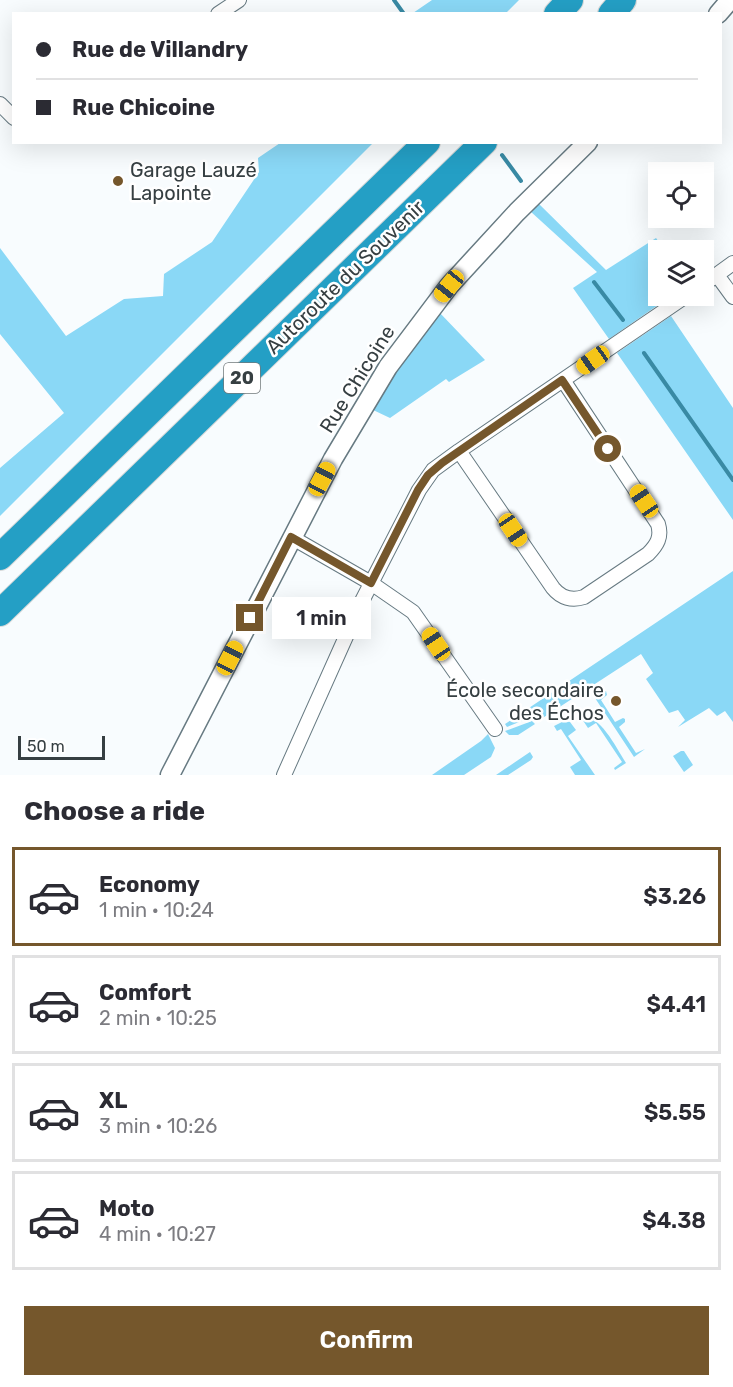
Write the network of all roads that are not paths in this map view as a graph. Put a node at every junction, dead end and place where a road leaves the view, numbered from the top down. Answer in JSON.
{"nodes":[{"id":1,"x":239,"y":0,"type":"edge"},
{"id":2,"x":570,"y":0,"type":"edge"},
{"id":3,"x":622,"y":0,"type":"edge"},
{"id":4,"x":730,"y":0,"type":"edge"},
{"id":5,"x":221,"y":12,"type":"edge"},
{"id":6,"x":558,"y":12,"type":"edge"},
{"id":7,"x":612,"y":12,"type":"edge"},
{"id":8,"x":720,"y":12,"type":"edge"},
{"id":9,"x":0,"y":104,"type":"edge"},
{"id":10,"x":12,"y":116,"type":"edge"},
{"id":11,"x":425,"y":144,"type":"edge"},
{"id":12,"x":482,"y":144,"type":"edge"},
{"id":13,"x":586,"y":144,"type":"edge"},
{"id":14,"x":733,"y":263,"type":"edge"},
{"id":15,"x":717,"y":275,"type":"junction"},
{"id":16,"x":714,"y":277,"type":"edge"},
{"id":17,"x":733,"y":297,"type":"edge"},
{"id":18,"x":672,"y":306,"type":"edge"},
{"id":19,"x":562,"y":380,"type":"junction"},
{"id":20,"x":459,"y":451,"type":"junction"},
{"id":21,"x":291,"y":537,"type":"junction"},
{"id":22,"x":0,"y":557,"type":"edge"},
{"id":23,"x":371,"y":583,"type":"junction"},
{"id":24,"x":0,"y":613,"type":"edge"},
{"id":25,"x":495,"y":729,"type":"dead end"},
{"id":26,"x":170,"y":775,"type":"edge"},
{"id":27,"x":284,"y":775,"type":"edge"}],
"edges":[{"from":1,"to":5,"type":"street"},
{"from":2,"to":6,"type":"highway"},
{"from":3,"to":7,"type":"highway"},
{"from":4,"to":8,"type":"street"},
{"from":9,"to":10,"type":"street"},
{"from":11,"to":22,"type":"highway","name":"Autoroute du Souvenir","number":"20"},
{"from":12,"to":24,"type":"highway","name":"Autoroute du Souvenir","number":"20"},
{"from":13,"to":21,"type":"street","name":"Rue Chicoine"},
{"from":14,"to":15,"type":"street"},
{"from":15,"to":16,"type":"street"},
{"from":15,"to":17,"type":"street"},
{"from":18,"to":19,"type":"street"},
{"from":19,"to":20,"type":"street"},
{"from":19,"to":20,"type":"street"},
{"from":20,"to":23,"type":"street"},
{"from":21,"to":23,"type":"street"},
{"from":21,"to":26,"type":"street","name":"Rue Chicoine"},
{"from":23,"to":25,"type":"street"},
{"from":23,"to":27,"type":"street"}]}
